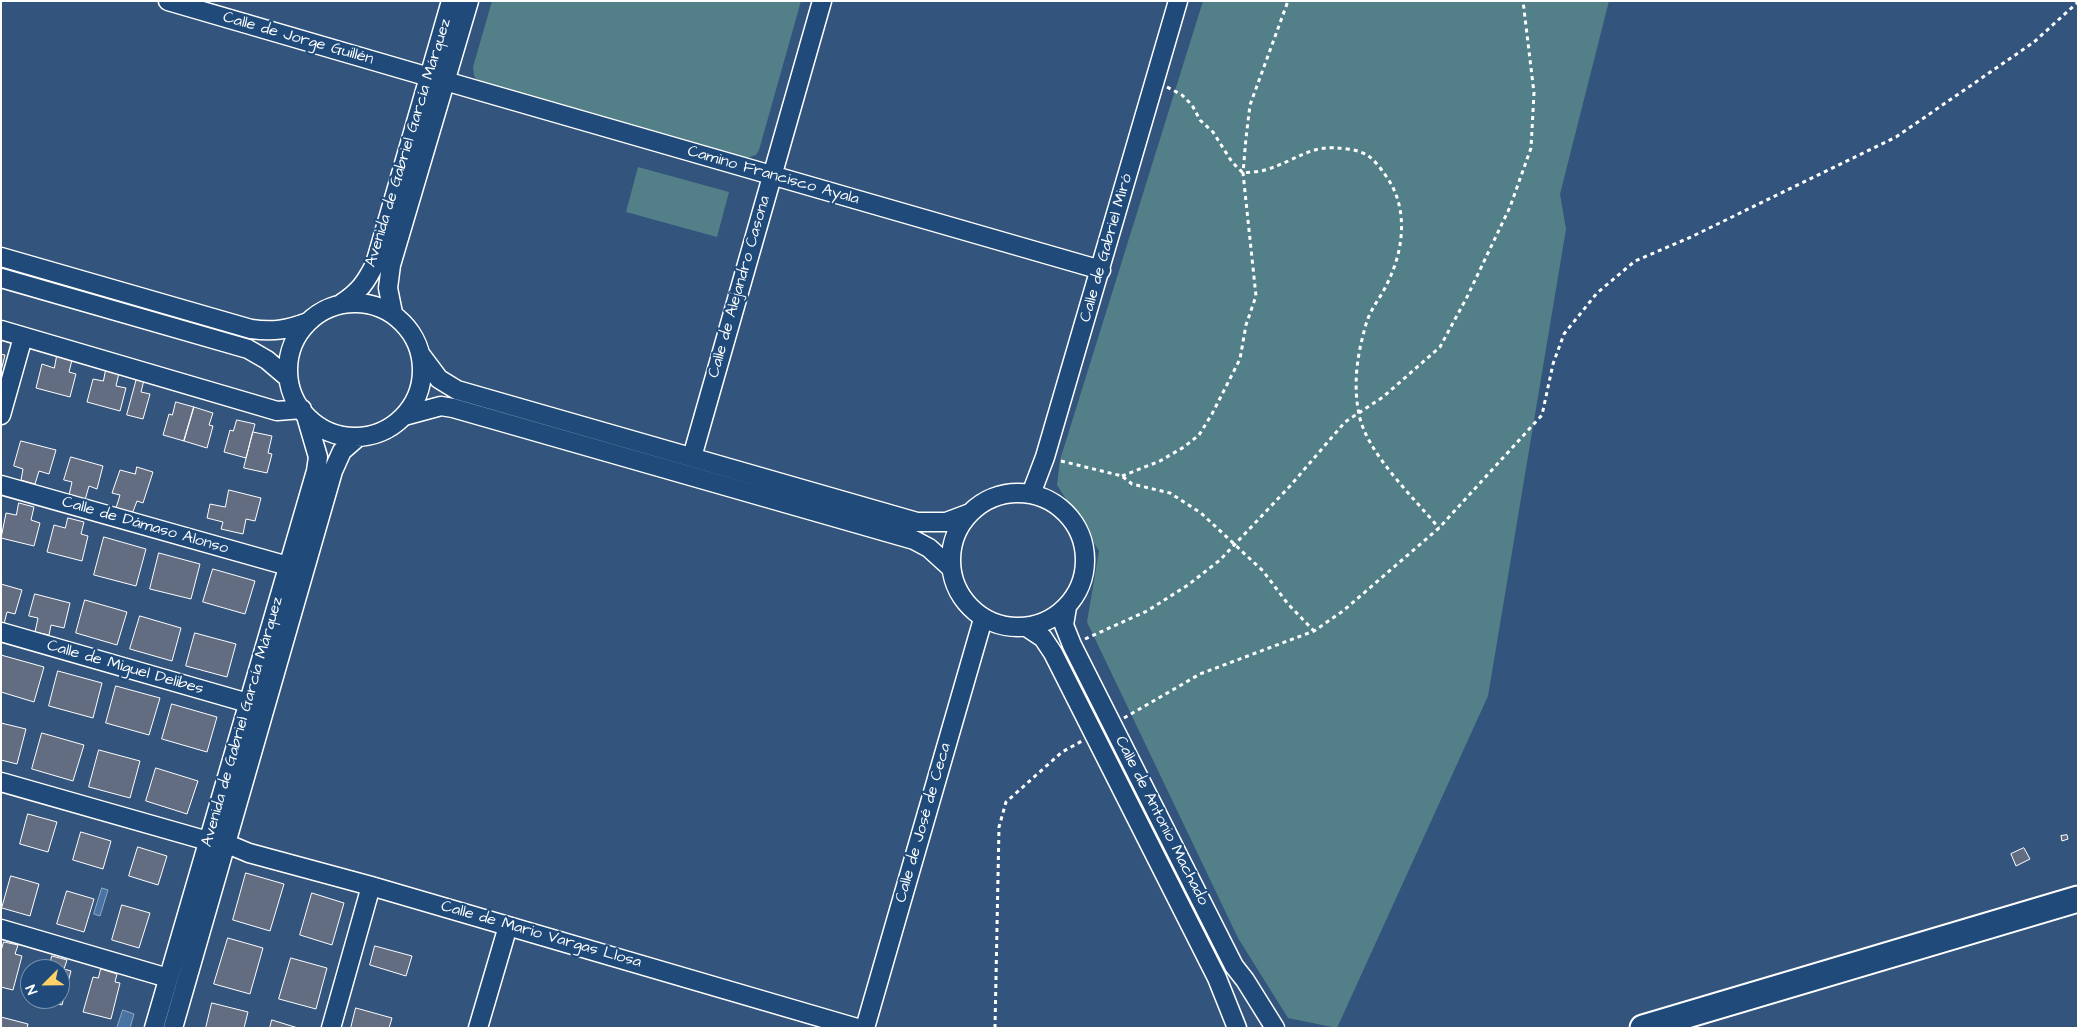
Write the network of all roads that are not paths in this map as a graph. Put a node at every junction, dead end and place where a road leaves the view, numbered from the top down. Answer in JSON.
{"nodes":[{"id":1,"x":168,"y":1,"type":"edge"},
{"id":2,"x":451,"y":1,"type":"edge"},
{"id":3,"x":469,"y":1,"type":"edge"},
{"id":4,"x":822,"y":1,"type":"edge"},
{"id":5,"x":1178,"y":1,"type":"edge"},
{"id":6,"x":437,"y":79,"type":"junction"},
{"id":7,"x":772,"y":176,"type":"junction"},
{"id":8,"x":1,"y":257,"type":"edge"},
{"id":9,"x":1101,"y":270,"type":"junction"},
{"id":10,"x":1,"y":278,"type":"edge"},
{"id":11,"x":342,"y":303,"type":"junction"},
{"id":12,"x":392,"y":313,"type":"junction"},
{"id":13,"x":308,"y":321,"type":"junction"},
{"id":14,"x":1,"y":330,"type":"edge"},
{"id":15,"x":24,"y":337,"type":"junction"},
{"id":16,"x":421,"y":355,"type":"junction"},
{"id":17,"x":288,"y":377,"type":"junction"},
{"id":18,"x":304,"y":413,"type":"junction"},
{"id":19,"x":1,"y":415,"type":"edge"},
{"id":20,"x":404,"y":416,"type":"junction"},
{"id":21,"x":358,"y":437,"type":"junction"},
{"id":22,"x":692,"y":457,"type":"junction"},
{"id":23,"x":1,"y":485,"type":"edge"},
{"id":24,"x":1031,"y":494,"type":"junction"},
{"id":25,"x":970,"y":513,"type":"junction"},
{"id":26,"x":288,"y":566,"type":"junction"},
{"id":27,"x":951,"y":568,"type":"junction"},
{"id":28,"x":1067,"y":607,"type":"junction"},
{"id":29,"x":983,"y":619,"type":"junction"},
{"id":30,"x":1028,"y":628,"type":"junction"},
{"id":31,"x":1,"y":632,"type":"edge"},
{"id":32,"x":248,"y":704,"type":"junction"},
{"id":33,"x":1,"y":782,"type":"edge"},
{"id":34,"x":216,"y":842,"type":"junction"},
{"id":35,"x":371,"y":886,"type":"junction"},
{"id":36,"x":2078,"y":899,"type":"edge"},
{"id":37,"x":508,"y":926,"type":"junction"},
{"id":38,"x":1,"y":929,"type":"edge"},
{"id":39,"x":168,"y":978,"type":"junction"},
{"id":40,"x":154,"y":1028,"type":"edge"},
{"id":41,"x":173,"y":1028,"type":"edge"},
{"id":42,"x":331,"y":1028,"type":"edge"},
{"id":43,"x":478,"y":1028,"type":"edge"},
{"id":44,"x":857,"y":1028,"type":"edge"},
{"id":45,"x":865,"y":1028,"type":"edge"},
{"id":46,"x":1237,"y":1028,"type":"edge"},
{"id":47,"x":1275,"y":1028,"type":"edge"},
{"id":48,"x":1644,"y":1028,"type":"edge"}],
"edges":[{"from":1,"to":6,"type":"street","name":"Calle de Jorge Guillén"},
{"from":2,"to":6,"type":"street","name":"Avenida de Gabriel García Márquez"},
{"from":3,"to":6,"type":"street","name":"Avenida de Gabriel García Márquez"},
{"from":4,"to":7,"type":"street","name":"Calle de Alejandro Casona"},
{"from":5,"to":9,"type":"street","name":"Calle de Gabriel Miró"},
{"from":6,"to":7,"type":"street","name":"Camino Francisco Ayala"},
{"from":6,"to":11,"type":"street","name":"Avenida de Gabriel García Márquez"},
{"from":6,"to":12,"type":"street","name":"Avenida de Gabriel García Márquez"},
{"from":7,"to":9,"type":"street","name":"Camino Francisco Ayala"},
{"from":7,"to":22,"type":"street","name":"Calle de Alejandro Casona"},
{"from":8,"to":13,"type":"street"},
{"from":9,"to":24,"type":"street","name":"Calle de Gabriel Miró"},
{"from":10,"to":17,"type":"street"},
{"from":11,"to":12,"type":"street"},
{"from":11,"to":13,"type":"street"},
{"from":12,"to":16,"type":"street"},
{"from":13,"to":17,"type":"street"},
{"from":14,"to":15,"type":"street"},
{"from":15,"to":18,"type":"street"},
{"from":15,"to":19,"type":"street"},
{"from":16,"to":20,"type":"street"},
{"from":16,"to":22,"type":"street"},
{"from":17,"to":18,"type":"street"},
{"from":18,"to":21,"type":"street"},
{"from":18,"to":26,"type":"street","name":"Avenida de Gabriel García Márquez"},
{"from":20,"to":21,"type":"street"},
{"from":20,"to":27,"type":"street"},
{"from":21,"to":34,"type":"street","name":"Avenida de Gabriel García Márquez"},
{"from":22,"to":25,"type":"street"},
{"from":23,"to":26,"type":"street","name":"Calle de Dámaso Alonso"},
{"from":24,"to":25,"type":"street"},
{"from":24,"to":28,"type":"street"},
{"from":25,"to":27,"type":"street"},
{"from":26,"to":32,"type":"street","name":"Avenida de Gabriel García Márquez"},
{"from":27,"to":29,"type":"street"},
{"from":28,"to":30,"type":"street"},
{"from":28,"to":47,"type":"street","name":"Calle de Antonio Machado"},
{"from":29,"to":30,"type":"street"},
{"from":29,"to":45,"type":"street","name":"Calle de José de Ceca"},
{"from":30,"to":46,"type":"street","name":"Calle de Antonio Machado"},
{"from":31,"to":32,"type":"street","name":"Calle de Miguel Delibes"},
{"from":32,"to":34,"type":"street","name":"Avenida de Gabriel García Márquez"},
{"from":33,"to":34,"type":"street","name":"Calle de Mario Vargas Llosa"},
{"from":34,"to":35,"type":"street","name":"Calle de Mario Vargas Llosa"},
{"from":34,"to":39,"type":"street","name":"Avenida de Gabriel García Márquez"},
{"from":34,"to":41,"type":"street","name":"Avenida de Gabriel García Márquez"},
{"from":35,"to":37,"type":"street","name":"Calle de Mario Vargas Llosa"},
{"from":35,"to":42,"type":"street"},
{"from":36,"to":48,"type":"main road"},
{"from":37,"to":43,"type":"street"},
{"from":37,"to":44,"type":"street","name":"Calle de Mario Vargas Llosa"},
{"from":38,"to":39,"type":"street"},
{"from":39,"to":40,"type":"street","name":"Avenida de Gabriel García Márquez"}]}
